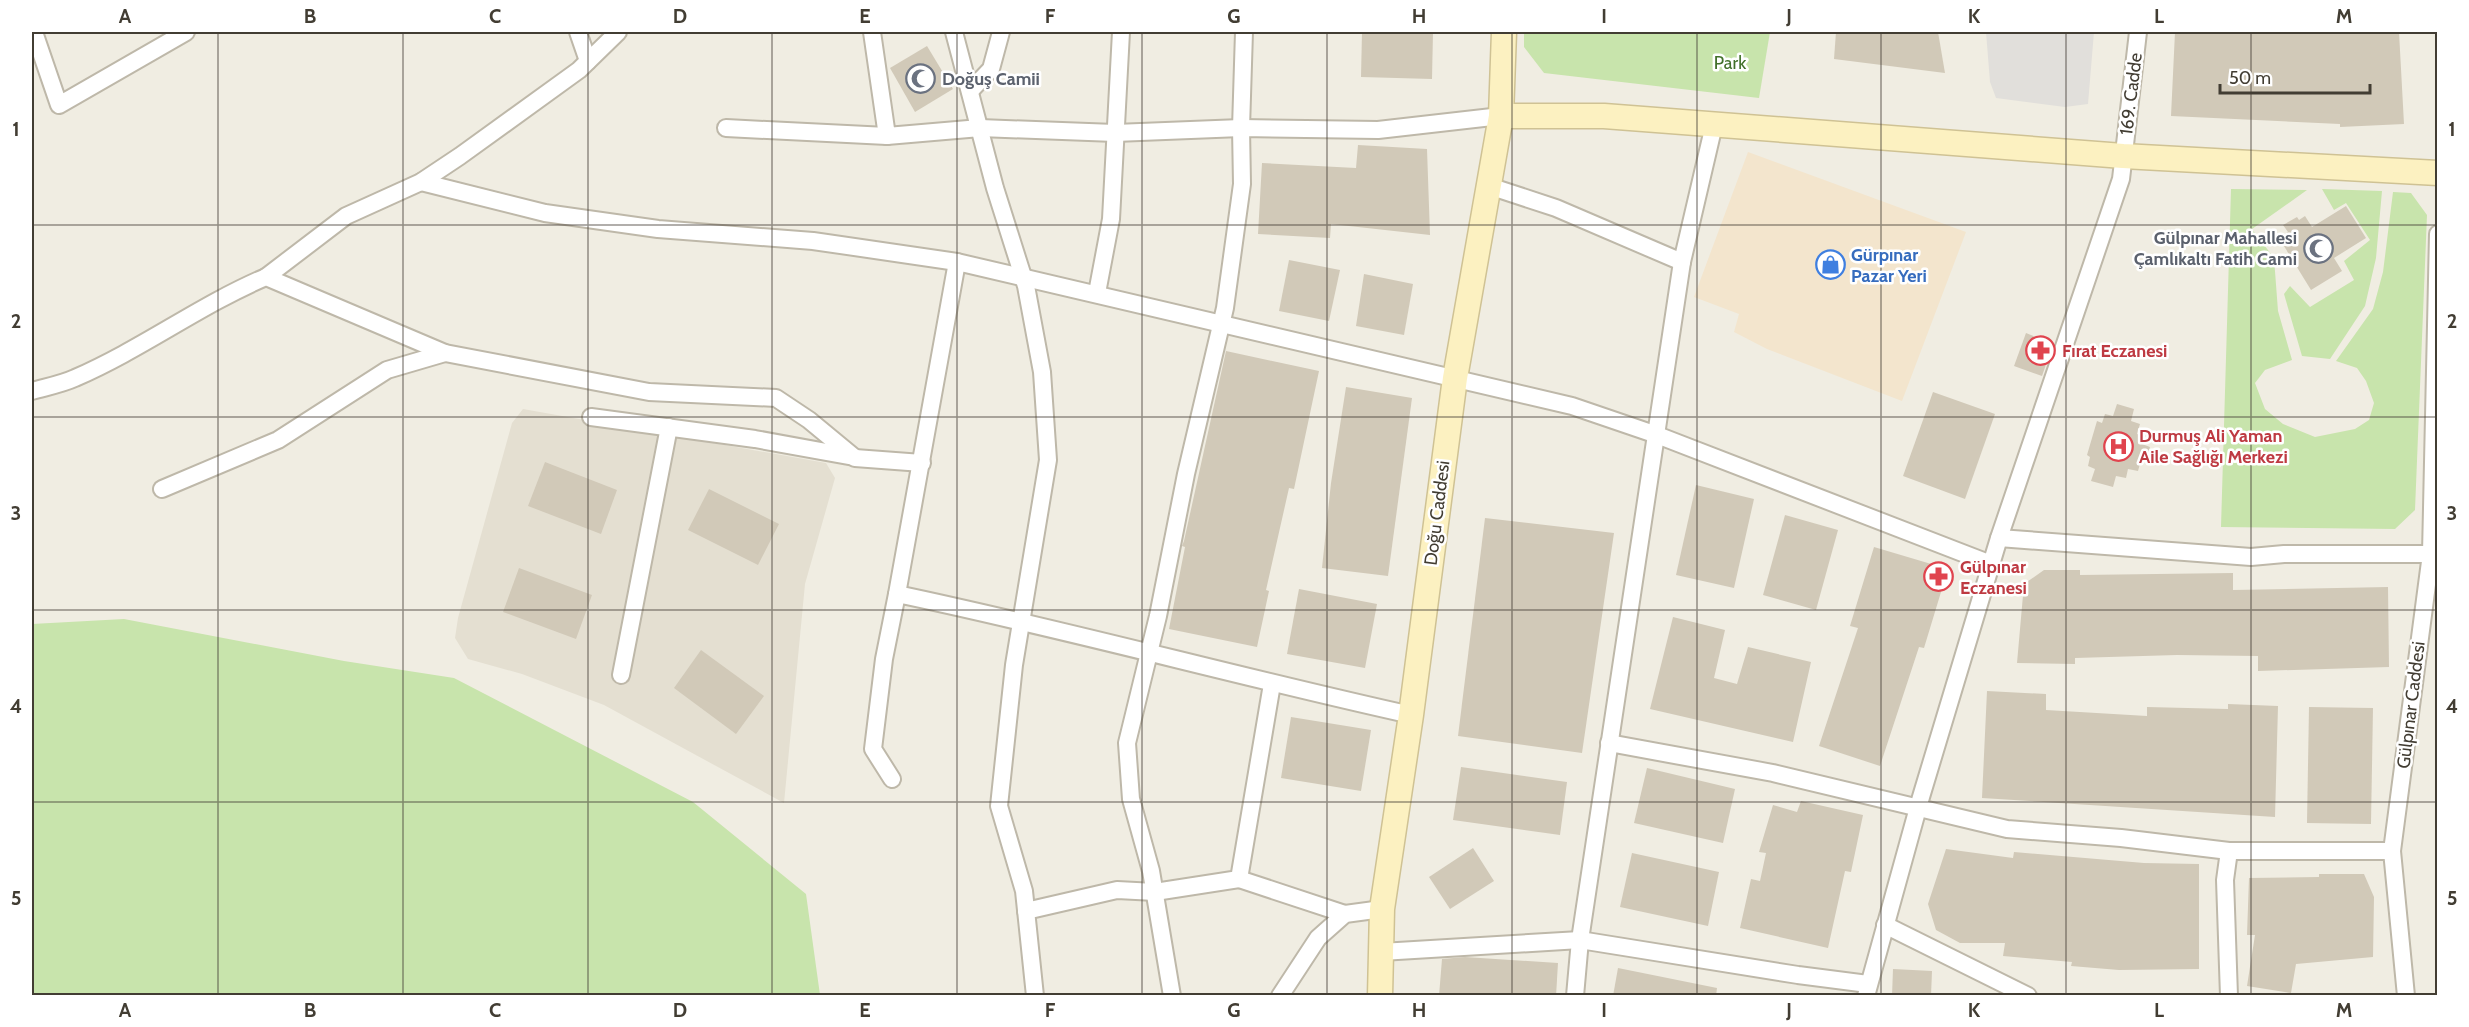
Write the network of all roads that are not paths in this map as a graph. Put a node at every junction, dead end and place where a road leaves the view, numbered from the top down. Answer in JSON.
{"nodes":[{"id":1,"x":34,"y":32,"type":"edge"},
{"id":2,"x":186,"y":32,"type":"edge"},
{"id":3,"x":578,"y":32,"type":"edge"},
{"id":4,"x":618,"y":32,"type":"edge"},
{"id":5,"x":872,"y":32,"type":"edge"},
{"id":6,"x":954,"y":32,"type":"edge"},
{"id":7,"x":1001,"y":32,"type":"edge"},
{"id":8,"x":1120,"y":32,"type":"edge"},
{"id":9,"x":1244,"y":32,"type":"edge"},
{"id":10,"x":1504,"y":32,"type":"edge"},
{"id":11,"x":2138,"y":32,"type":"edge"},
{"id":12,"x":160,"y":38,"type":"edge"},
{"id":13,"x":588,"y":61,"type":"junction"},
{"id":14,"x":970,"y":91,"type":"junction"},
{"id":15,"x":1501,"y":116,"type":"junction"},
{"id":16,"x":1714,"y":125,"type":"junction"},
{"id":17,"x":726,"y":128,"type":"dead end"},
{"id":18,"x":980,"y":128,"type":"junction"},
{"id":19,"x":1240,"y":128,"type":"junction"},
{"id":20,"x":1115,"y":133,"type":"junction"},
{"id":21,"x":886,"y":136,"type":"junction"},
{"id":22,"x":2123,"y":156,"type":"junction"},
{"id":23,"x":2438,"y":173,"type":"edge"},
{"id":24,"x":421,"y":182,"type":"junction"},
{"id":25,"x":1489,"y":186,"type":"junction"},
{"id":26,"x":2438,"y":234,"type":"edge"},
{"id":27,"x":957,"y":262,"type":"junction"},
{"id":28,"x":1682,"y":262,"type":"junction"},
{"id":29,"x":1023,"y":276,"type":"junction"},
{"id":30,"x":266,"y":277,"type":"junction"},
{"id":31,"x":1097,"y":293,"type":"junction"},
{"id":32,"x":1222,"y":323,"type":"junction"},
{"id":33,"x":445,"y":353,"type":"junction"},
{"id":34,"x":1455,"y":378,"type":"junction"},
{"id":35,"x":32,"y":391,"type":"edge"},
{"id":36,"x":591,"y":417,"type":"dead end"},
{"id":37,"x":669,"y":427,"type":"junction"},
{"id":38,"x":1658,"y":435,"type":"junction"},
{"id":39,"x":855,"y":458,"type":"junction"},
{"id":40,"x":922,"y":463,"type":"junction"},
{"id":41,"x":162,"y":489,"type":"dead end"},
{"id":42,"x":1999,"y":538,"type":"junction"},
{"id":43,"x":2434,"y":554,"type":"edge"},
{"id":44,"x":1991,"y":564,"type":"junction"},
{"id":45,"x":897,"y":594,"type":"junction"},
{"id":46,"x":1022,"y":620,"type":"junction"},
{"id":47,"x":1149,"y":654,"type":"junction"},
{"id":48,"x":621,"y":675,"type":"dead end"},
{"id":49,"x":1272,"y":684,"type":"junction"},
{"id":50,"x":1411,"y":715,"type":"junction"},
{"id":51,"x":1609,"y":743,"type":"junction"},
{"id":52,"x":892,"y":778,"type":"dead end"},
{"id":53,"x":1918,"y":808,"type":"junction"},
{"id":54,"x":2229,"y":850,"type":"junction"},
{"id":55,"x":2392,"y":851,"type":"junction"},
{"id":56,"x":1239,"y":879,"type":"junction"},
{"id":57,"x":1155,"y":892,"type":"junction"},
{"id":58,"x":1383,"y":909,"type":"junction"},
{"id":59,"x":1026,"y":911,"type":"junction"},
{"id":60,"x":1345,"y":914,"type":"junction"},
{"id":61,"x":1885,"y":926,"type":"junction"},
{"id":62,"x":1580,"y":940,"type":"junction"},
{"id":63,"x":1381,"y":952,"type":"junction"},
{"id":64,"x":1867,"y":990,"type":"edge"},
{"id":65,"x":1376,"y":992,"type":"edge"},
{"id":66,"x":1035,"y":996,"type":"edge"},
{"id":67,"x":1172,"y":996,"type":"edge"},
{"id":68,"x":1280,"y":996,"type":"edge"},
{"id":69,"x":1575,"y":996,"type":"edge"},
{"id":70,"x":2028,"y":996,"type":"edge"},
{"id":71,"x":2229,"y":996,"type":"edge"},
{"id":72,"x":2406,"y":996,"type":"edge"}],
"edges":[{"from":1,"to":12,"type":"street"},
{"from":2,"to":12,"type":"street"},
{"from":3,"to":13,"type":"street"},
{"from":4,"to":13,"type":"street"},
{"from":5,"to":21,"type":"street"},
{"from":6,"to":14,"type":"street"},
{"from":7,"to":14,"type":"street"},
{"from":8,"to":20,"type":"street"},
{"from":9,"to":19,"type":"street"},
{"from":10,"to":15,"type":"street","name":"Doğu Caddesi"},
{"from":11,"to":22,"type":"street","name":"169. Cadde"},
{"from":13,"to":24,"type":"street"},
{"from":14,"to":18,"type":"street"},
{"from":15,"to":16,"type":"street"},
{"from":15,"to":19,"type":"street"},
{"from":15,"to":25,"type":"street","name":"Doğu Caddesi"},
{"from":16,"to":22,"type":"street"},
{"from":16,"to":28,"type":"street"},
{"from":17,"to":21,"type":"street"},
{"from":18,"to":20,"type":"street"},
{"from":18,"to":21,"type":"street"},
{"from":18,"to":29,"type":"street"},
{"from":19,"to":20,"type":"street"},
{"from":19,"to":32,"type":"street"},
{"from":20,"to":31,"type":"street"},
{"from":22,"to":23,"type":"street"},
{"from":22,"to":42,"type":"street","name":"169. Cadde"},
{"from":24,"to":27,"type":"street"},
{"from":24,"to":30,"type":"street"},
{"from":25,"to":28,"type":"street"},
{"from":25,"to":34,"type":"street","name":"Doğu Caddesi"},
{"from":26,"to":43,"type":"street","name":"Gülpınar Caddesi"},
{"from":27,"to":29,"type":"street"},
{"from":27,"to":40,"type":"street"},
{"from":28,"to":38,"type":"street"},
{"from":29,"to":31,"type":"street"},
{"from":29,"to":46,"type":"street"},
{"from":30,"to":33,"type":"street"},
{"from":30,"to":35,"type":"street"},
{"from":31,"to":32,"type":"street"},
{"from":32,"to":34,"type":"street"},
{"from":32,"to":47,"type":"street"},
{"from":33,"to":39,"type":"street"},
{"from":33,"to":41,"type":"street"},
{"from":34,"to":38,"type":"street"},
{"from":34,"to":50,"type":"street","name":"Doğu Caddesi"},
{"from":36,"to":37,"type":"street"},
{"from":37,"to":39,"type":"street"},
{"from":37,"to":48,"type":"street"},
{"from":38,"to":44,"type":"street"},
{"from":38,"to":51,"type":"street"},
{"from":39,"to":40,"type":"street"},
{"from":40,"to":45,"type":"street"},
{"from":42,"to":43,"type":"street"},
{"from":42,"to":44,"type":"street","name":"169. Cadde"},
{"from":43,"to":55,"type":"street","name":"Gülpınar Caddesi"},
{"from":44,"to":53,"type":"street","name":"169. Cadde"},
{"from":45,"to":46,"type":"street"},
{"from":45,"to":52,"type":"street"},
{"from":46,"to":47,"type":"street"},
{"from":46,"to":59,"type":"street"},
{"from":47,"to":49,"type":"street"},
{"from":47,"to":57,"type":"street"},
{"from":49,"to":50,"type":"street"},
{"from":49,"to":56,"type":"street"},
{"from":50,"to":58,"type":"street","name":"Doğu Caddesi"},
{"from":51,"to":53,"type":"street"},
{"from":51,"to":62,"type":"street"},
{"from":53,"to":54,"type":"street"},
{"from":53,"to":61,"type":"street","name":"169. Cadde"},
{"from":54,"to":55,"type":"street"},
{"from":54,"to":71,"type":"street"},
{"from":55,"to":72,"type":"street","name":"Gülpınar Caddesi"},
{"from":56,"to":57,"type":"street"},
{"from":56,"to":60,"type":"street"},
{"from":57,"to":59,"type":"street"},
{"from":57,"to":67,"type":"street"},
{"from":58,"to":60,"type":"street"},
{"from":58,"to":63,"type":"street","name":"Doğu Caddesi"},
{"from":59,"to":66,"type":"street"},
{"from":60,"to":68,"type":"street"},
{"from":61,"to":64,"type":"street","name":"169. Cadde"},
{"from":61,"to":70,"type":"street"},
{"from":62,"to":63,"type":"street"},
{"from":62,"to":64,"type":"street"},
{"from":62,"to":69,"type":"street"},
{"from":63,"to":65,"type":"street","name":"Doğu Caddesi"}]}
